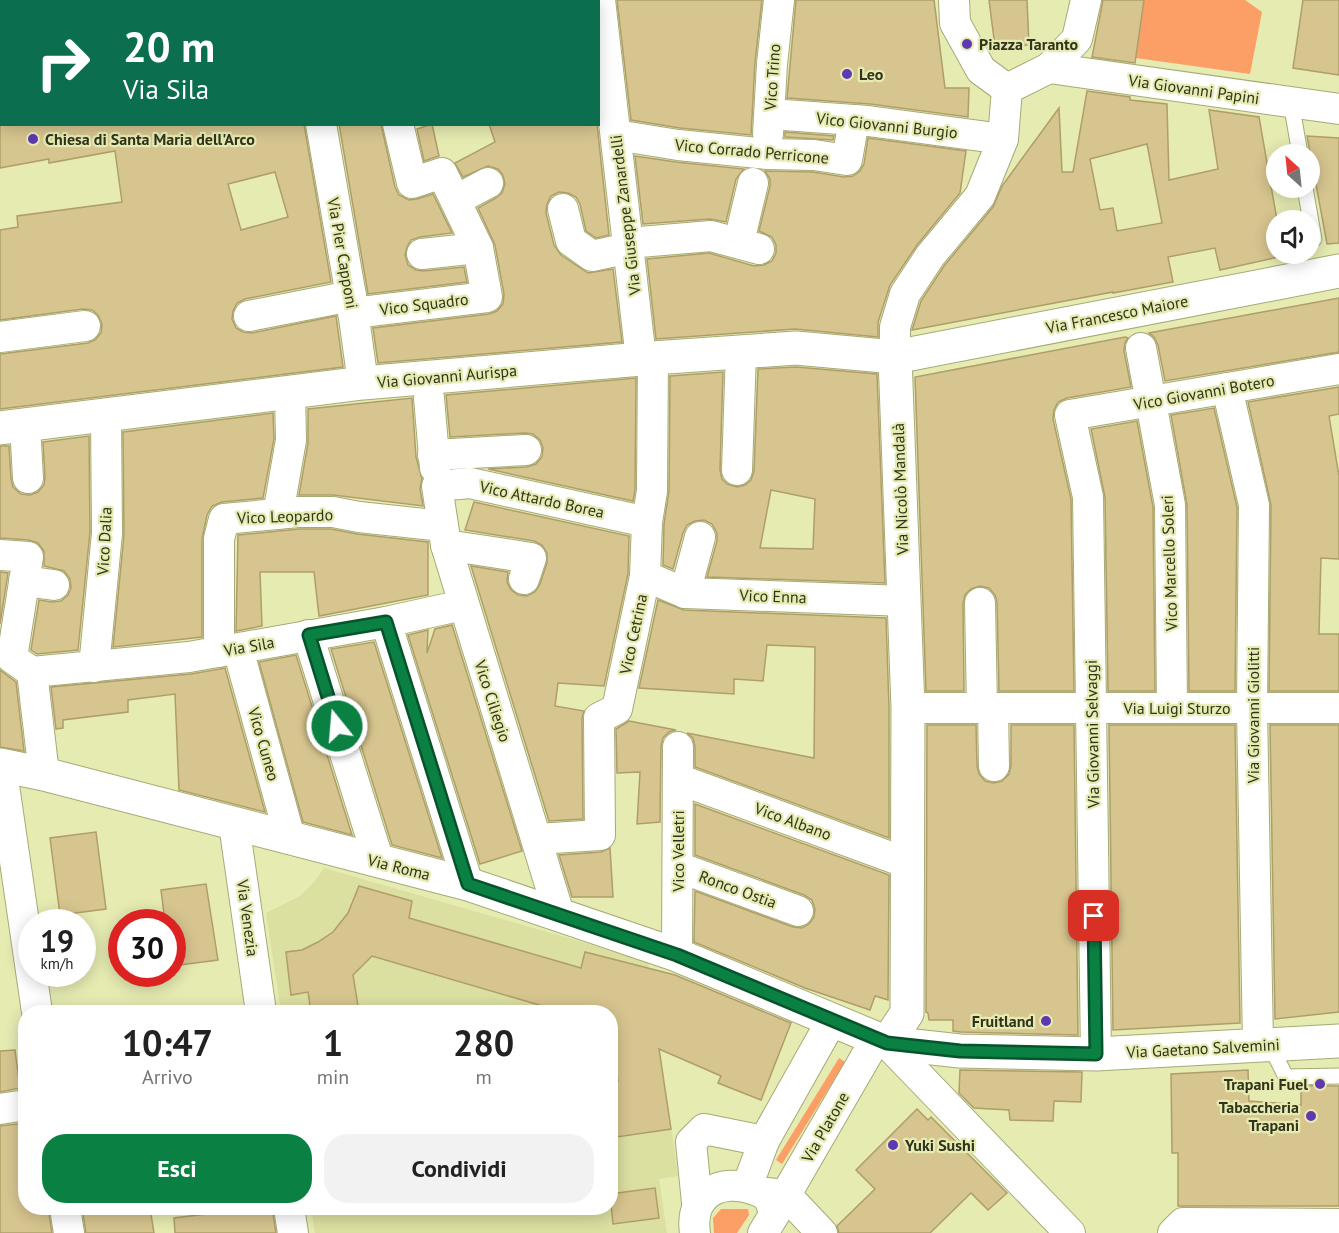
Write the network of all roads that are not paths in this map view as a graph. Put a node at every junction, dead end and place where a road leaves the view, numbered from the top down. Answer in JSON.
{"nodes":[{"id":1,"x":600,"y":0,"type":"edge"},
{"id":2,"x":779,"y":0,"type":"edge"},
{"id":3,"x":954,"y":0,"type":"edge"},
{"id":4,"x":1086,"y":0,"type":"edge"},
{"id":5,"x":1049,"y":69,"type":"junction"},
{"id":6,"x":1006,"y":89,"type":"junction"},
{"id":7,"x":1291,"y":102,"type":"junction"},
{"id":8,"x":1339,"y":109,"type":"edge"},
{"id":9,"x":770,"y":114,"type":"junction"},
{"id":10,"x":854,"y":120,"type":"junction"},
{"id":11,"x":321,"y":126,"type":"edge"},
{"id":12,"x":398,"y":126,"type":"edge"},
{"id":13,"x":616,"y":135,"type":"junction"},
{"id":14,"x":1003,"y":139,"type":"junction"},
{"id":15,"x":1298,"y":144,"type":"edge"},
{"id":16,"x":767,"y":154,"type":"junction"},
{"id":17,"x":488,"y":183,"type":"dead end"},
{"id":18,"x":753,"y":183,"type":"dead end"},
{"id":19,"x":456,"y":200,"type":"junction"},
{"id":20,"x":563,"y":209,"type":"dead end"},
{"id":21,"x":628,"y":245,"type":"junction"},
{"id":22,"x":478,"y":248,"type":"junction"},
{"id":23,"x":422,"y":254,"type":"dead end"},
{"id":24,"x":1339,"y":272,"type":"edge"},
{"id":25,"x":352,"y":304,"type":"junction"},
{"id":26,"x":249,"y":316,"type":"dead end"},
{"id":27,"x":85,"y":326,"type":"dead end"},
{"id":28,"x":0,"y":337,"type":"edge"},
{"id":29,"x":1141,"y":348,"type":"dead end"},
{"id":30,"x":741,"y":352,"type":"junction"},
{"id":31,"x":895,"y":357,"type":"junction"},
{"id":32,"x":647,"y":358,"type":"junction"},
{"id":33,"x":1339,"y":369,"type":"edge"},
{"id":34,"x":363,"y":383,"type":"junction"},
{"id":35,"x":1227,"y":388,"type":"junction"},
{"id":36,"x":290,"y":393,"type":"junction"},
{"id":37,"x":429,"y":399,"type":"dead end"},
{"id":38,"x":1150,"y":401,"type":"junction"},
{"id":39,"x":106,"y":415,"type":"junction"},
{"id":40,"x":1070,"y":416,"type":"joint"},
{"id":41,"x":13,"y":427,"type":"edge"},
{"id":42,"x":526,"y":450,"type":"dead end"},
{"id":43,"x":435,"y":470,"type":"junction"},
{"id":44,"x":737,"y":470,"type":"dead end"},
{"id":45,"x":27,"y":478,"type":"dead end"},
{"id":46,"x":278,"y":514,"type":"junction"},
{"id":47,"x":647,"y":522,"type":"junction"},
{"id":48,"x":444,"y":536,"type":"junction"},
{"id":49,"x":700,"y":537,"type":"dead end"},
{"id":50,"x":0,"y":555,"type":"edge"},
{"id":51,"x":645,"y":576,"type":"junction"},
{"id":52,"x":524,"y":579,"type":"dead end"},
{"id":53,"x":24,"y":581,"type":"junction"},
{"id":54,"x":54,"y":585,"type":"dead end"},
{"id":55,"x":685,"y":593,"type":"junction"},
{"id":56,"x":905,"y":601,"type":"junction"},
{"id":57,"x":980,"y":603,"type":"dead end"},
{"id":58,"x":463,"y":605,"type":"junction"},
{"id":59,"x":386,"y":622,"type":"junction"},
{"id":60,"x":309,"y":635,"type":"junction"},
{"id":61,"x":228,"y":651,"type":"junction"},
{"id":62,"x":14,"y":661,"type":"edge"},
{"id":63,"x":94,"y":667,"type":"junction"},
{"id":64,"x":908,"y":708,"type":"junction"},
{"id":65,"x":987,"y":708,"type":"junction"},
{"id":66,"x":1091,"y":708,"type":"junction"},
{"id":67,"x":1172,"y":708,"type":"junction"},
{"id":68,"x":1252,"y":708,"type":"junction"},
{"id":69,"x":1339,"y":708,"type":"edge"},
{"id":70,"x":678,"y":747,"type":"dead end"},
{"id":71,"x":1,"y":765,"type":"edge"},
{"id":72,"x":994,"y":766,"type":"dead end"},
{"id":73,"x":44,"y":774,"type":"junction"},
{"id":74,"x":678,"y":779,"type":"junction"},
{"id":75,"x":234,"y":824,"type":"junction"},
{"id":76,"x":290,"y":838,"type":"junction"},
{"id":77,"x":537,"y":839,"type":"junction"},
{"id":78,"x":379,"y":862,"type":"junction"},
{"id":79,"x":907,"y":863,"type":"junction"},
{"id":80,"x":678,"y":867,"type":"junction"},
{"id":81,"x":468,"y":884,"type":"junction"},
{"id":82,"x":798,"y":911,"type":"dead end"},
{"id":83,"x":559,"y":914,"type":"junction"},
{"id":84,"x":677,"y":955,"type":"junction"},
{"id":85,"x":36,"y":1005,"type":"edge"},
{"id":86,"x":260,"y":1005,"type":"edge"},
{"id":87,"x":832,"y":1020,"type":"junction"},
{"id":88,"x":882,"y":1041,"type":"junction"},
{"id":89,"x":1339,"y":1041,"type":"edge"},
{"id":90,"x":1264,"y":1045,"type":"junction"},
{"id":91,"x":1096,"y":1054,"type":"junction"},
{"id":92,"x":1339,"y":1076,"type":"edge"},
{"id":93,"x":18,"y":1106,"type":"edge"},
{"id":94,"x":0,"y":1109,"type":"edge"},
{"id":95,"x":764,"y":1141,"type":"junction"},
{"id":96,"x":697,"y":1203,"type":"junction"},
{"id":97,"x":766,"y":1205,"type":"edge"},
{"id":98,"x":66,"y":1215,"type":"edge"},
{"id":99,"x":290,"y":1215,"type":"edge"},
{"id":100,"x":1339,"y":1224,"type":"edge"},
{"id":101,"x":1241,"y":1228,"type":"edge"},
{"id":102,"x":69,"y":1233,"type":"edge"},
{"id":103,"x":293,"y":1233,"type":"edge"},
{"id":104,"x":695,"y":1233,"type":"edge"},
{"id":105,"x":822,"y":1233,"type":"edge"},
{"id":106,"x":1070,"y":1233,"type":"edge"},
{"id":107,"x":1173,"y":1233,"type":"edge"}],
"edges":[{"from":1,"to":13,"type":"street","name":"Via Giuseppe Zanardelli"},
{"from":2,"to":9,"type":"street","name":"Vico Trino"},
{"from":3,"to":6,"type":"street"},
{"from":4,"to":5,"type":"street"},
{"from":5,"to":6,"type":"street"},
{"from":5,"to":7,"type":"street","name":"Via Giovanni Papini"},
{"from":6,"to":14,"type":"street","name":"Via Nicolò Mandalà"},
{"from":7,"to":8,"type":"street","name":"Via Giovanni Papini"},
{"from":7,"to":15,"type":"lane"},
{"from":9,"to":10,"type":"street","name":"Vico Giovanni Burgio"},
{"from":9,"to":16,"type":"street","name":"Vico Trino"},
{"from":10,"to":14,"type":"street","name":"Vico Giovanni Burgio"},
{"from":10,"to":16,"type":"street","name":"Vico Corrado Perricone"},
{"from":11,"to":25,"type":"street","name":"Via Pier Capponi"},
{"from":12,"to":19,"type":"street","name":"Vico Squadro"},
{"from":13,"to":16,"type":"street","name":"Vico Corrado Perricone"},
{"from":13,"to":21,"type":"street","name":"Via Giuseppe Zanardelli"},
{"from":14,"to":31,"type":"street","name":"Via Nicolò Mandalà"},
{"from":17,"to":19,"type":"street"},
{"from":18,"to":21,"type":"street"},
{"from":19,"to":22,"type":"street","name":"Vico Squadro"},
{"from":20,"to":21,"type":"street"},
{"from":21,"to":32,"type":"street","name":"Via Giuseppe Zanardelli"},
{"from":22,"to":23,"type":"street"},
{"from":22,"to":25,"type":"street","name":"Vico Squadro"},
{"from":24,"to":31,"type":"main road","name":"Via Francesco Maiore"},
{"from":25,"to":26,"type":"street"},
{"from":25,"to":34,"type":"street","name":"Via Pier Capponi"},
{"from":27,"to":28,"type":"street"},
{"from":29,"to":38,"type":"street","name":"Vico Marcello Soleri"},
{"from":30,"to":31,"type":"main road","name":"Via Giovanni Aurispa"},
{"from":30,"to":32,"type":"main road","name":"Via Giovanni Aurispa"},
{"from":30,"to":44,"type":"street"},
{"from":31,"to":56,"type":"main road","name":"Via Nicolò Mandalà"},
{"from":32,"to":34,"type":"main road","name":"Via Giovanni Aurispa"},
{"from":32,"to":47,"type":"street","name":"Vico Cetrina"},
{"from":33,"to":35,"type":"street","name":"Vico Giovanni Botero"},
{"from":34,"to":36,"type":"main road","name":"Via Giovanni Aurispa"},
{"from":35,"to":38,"type":"street","name":"Vico Giovanni Botero"},
{"from":35,"to":68,"type":"street","name":"Via Giovanni Giolitti"},
{"from":36,"to":39,"type":"main road","name":"Via Giovanni Aurispa"},
{"from":36,"to":46,"type":"street"},
{"from":37,"to":43,"type":"street","name":"Vico Ciliegio"},
{"from":38,"to":40,"type":"street","name":"Vico Giovanni Botero"},
{"from":38,"to":67,"type":"street","name":"Vico Marcello Soleri"},
{"from":39,"to":41,"type":"main road","name":"Via Giovanni Aurispa"},
{"from":39,"to":63,"type":"street","name":"Vico Dalia"},
{"from":40,"to":66,"type":"street","name":"Via Giovanni Selvaggi"},
{"from":41,"to":45,"type":"street"},
{"from":42,"to":43,"type":"street"},
{"from":43,"to":47,"type":"street","name":"Vico Attardo Borea"},
{"from":43,"to":48,"type":"street","name":"Vico Ciliegio"},
{"from":46,"to":48,"type":"street","name":"Vico Leopardo"},
{"from":46,"to":61,"type":"street","name":"Vico Leopardo"},
{"from":47,"to":51,"type":"street","name":"Vico Cetrina"},
{"from":48,"to":52,"type":"street","name":"Vico Leopardo"},
{"from":48,"to":58,"type":"street","name":"Vico Ciliegio"},
{"from":49,"to":55,"type":"street"},
{"from":50,"to":53,"type":"street"},
{"from":51,"to":55,"type":"street","name":"Vico Enna"},
{"from":51,"to":77,"type":"street","name":"Vico Cetrina"},
{"from":53,"to":54,"type":"street"},
{"from":53,"to":62,"type":"street"},
{"from":55,"to":56,"type":"street","name":"Vico Enna"},
{"from":56,"to":64,"type":"main road","name":"Via Nicolò Mandalà"},
{"from":57,"to":65,"type":"street"},
{"from":58,"to":59,"type":"street","name":"Via Sila"},
{"from":58,"to":77,"type":"street","name":"Vico Ciliegio"},
{"from":59,"to":60,"type":"street","name":"Via Sila"},
{"from":59,"to":81,"type":"street"},
{"from":60,"to":61,"type":"street","name":"Via Sila"},
{"from":60,"to":78,"type":"street"},
{"from":61,"to":63,"type":"street","name":"Via Sila"},
{"from":61,"to":76,"type":"street","name":"Vico Cuneo"},
{"from":62,"to":63,"type":"street","name":"Via Sila"},
{"from":62,"to":73,"type":"street"},
{"from":64,"to":65,"type":"street","name":"Via Luigi Sturzo"},
{"from":64,"to":79,"type":"main road","name":"Via Nicolò Mandalà"},
{"from":65,"to":66,"type":"street","name":"Via Luigi Sturzo"},
{"from":65,"to":72,"type":"street"},
{"from":66,"to":67,"type":"street","name":"Via Luigi Sturzo"},
{"from":66,"to":91,"type":"street","name":"Via Giovanni Selvaggi"},
{"from":67,"to":68,"type":"street","name":"Via Luigi Sturzo"},
{"from":68,"to":69,"type":"street","name":"Via Luigi Sturzo"},
{"from":68,"to":90,"type":"street","name":"Via Giovanni Giolitti"},
{"from":70,"to":74,"type":"street","name":"Vico Velletri"},
{"from":71,"to":73,"type":"main road","name":"Via Roma"},
{"from":71,"to":85,"type":"street"},
{"from":73,"to":75,"type":"main road","name":"Via Roma"},
{"from":74,"to":79,"type":"street","name":"Vico Albano"},
{"from":74,"to":80,"type":"street","name":"Vico Velletri"},
{"from":75,"to":76,"type":"main road","name":"Via Roma"},
{"from":75,"to":86,"type":"street","name":"Via Venezia"},
{"from":76,"to":78,"type":"main road","name":"Via Roma"},
{"from":77,"to":83,"type":"street","name":"Vico Ciliegio"},
{"from":78,"to":81,"type":"main road","name":"Via Roma"},
{"from":79,"to":88,"type":"main road","name":"Via Nicolò Mandalà"},
{"from":80,"to":82,"type":"street","name":"Ronco Ostia"},
{"from":80,"to":84,"type":"street","name":"Vico Velletri"},
{"from":81,"to":83,"type":"main road","name":"Via Roma"},
{"from":83,"to":84,"type":"main road","name":"Via Roma"},
{"from":84,"to":87,"type":"main road","name":"Via Roma"},
{"from":87,"to":88,"type":"main road","name":"Via Roma"},
{"from":87,"to":95,"type":"street"},
{"from":88,"to":91,"type":"main road","name":"Via Gaetano Salvemini"},
{"from":88,"to":97,"type":"street","name":"Via Platone"},
{"from":88,"to":106,"type":"street"},
{"from":89,"to":90,"type":"main road","name":"Via Gaetano Salvemini"},
{"from":90,"to":91,"type":"main road","name":"Via Gaetano Salvemini"},
{"from":90,"to":92,"type":"lane"},
{"from":93,"to":94,"type":"street"},
{"from":95,"to":96,"type":"street"},
{"from":95,"to":97,"type":"street"},
{"from":96,"to":97,"type":"street"},
{"from":96,"to":104,"type":"street"},
{"from":97,"to":105,"type":"street"},
{"from":98,"to":102,"type":"street"},
{"from":99,"to":103,"type":"street"},
{"from":100,"to":101,"type":"street"},
{"from":101,"to":107,"type":"street"}]}
